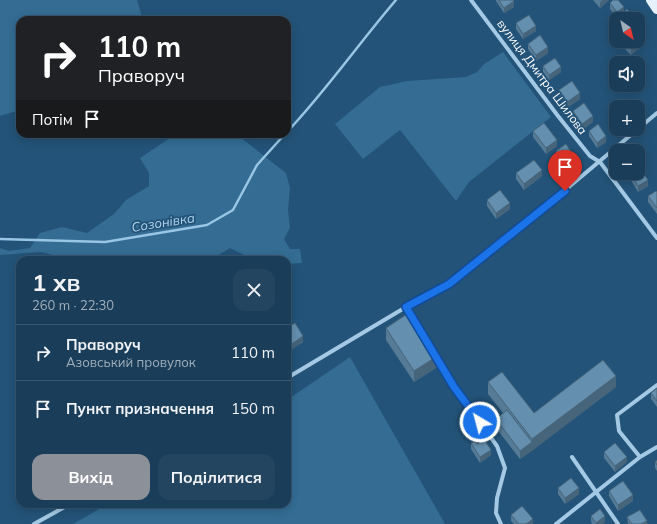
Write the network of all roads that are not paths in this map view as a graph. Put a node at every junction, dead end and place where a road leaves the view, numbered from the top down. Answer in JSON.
{"nodes":[{"id":1,"x":471,"y":0,"type":"edge"},
{"id":2,"x":651,"y":0,"type":"edge"},
{"id":3,"x":657,"y":9,"type":"edge"},
{"id":4,"x":657,"y":113,"type":"edge"},
{"id":5,"x":600,"y":162,"type":"junction"},
{"id":6,"x":657,"y":238,"type":"edge"},
{"id":7,"x":406,"y":307,"type":"junction"},
{"id":8,"x":410,"y":314,"type":"edge"},
{"id":9,"x":434,"y":354,"type":"edge"},
{"id":10,"x":291,"y":376,"type":"edge"},
{"id":11,"x":657,"y":385,"type":"edge"},
{"id":12,"x":657,"y":447,"type":"edge"},
{"id":13,"x":572,"y":457,"type":"dead end"},
{"id":14,"x":640,"y":457,"type":"junction"},
{"id":15,"x":596,"y":494,"type":"junction"},
{"id":16,"x":63,"y":508,"type":"edge"},
{"id":17,"x":34,"y":524,"type":"edge"},
{"id":18,"x":502,"y":524,"type":"edge"},
{"id":19,"x":556,"y":524,"type":"edge"},
{"id":20,"x":618,"y":524,"type":"edge"}],
"edges":[{"from":1,"to":5,"type":"street","name":"вулиця Дмитра Шилова"},
{"from":2,"to":3,"type":"main road"},
{"from":4,"to":5,"type":"street"},
{"from":5,"to":6,"type":"street","name":"вулиця Дмитра Шилова"},
{"from":5,"to":7,"type":"street"},
{"from":7,"to":8,"type":"street"},
{"from":7,"to":10,"type":"street"},
{"from":9,"to":18,"type":"street"},
{"from":11,"to":14,"type":"street"},
{"from":12,"to":14,"type":"street"},
{"from":13,"to":15,"type":"street"},
{"from":14,"to":15,"type":"street"},
{"from":15,"to":19,"type":"street"},
{"from":15,"to":20,"type":"street"},
{"from":16,"to":17,"type":"street"}]}
